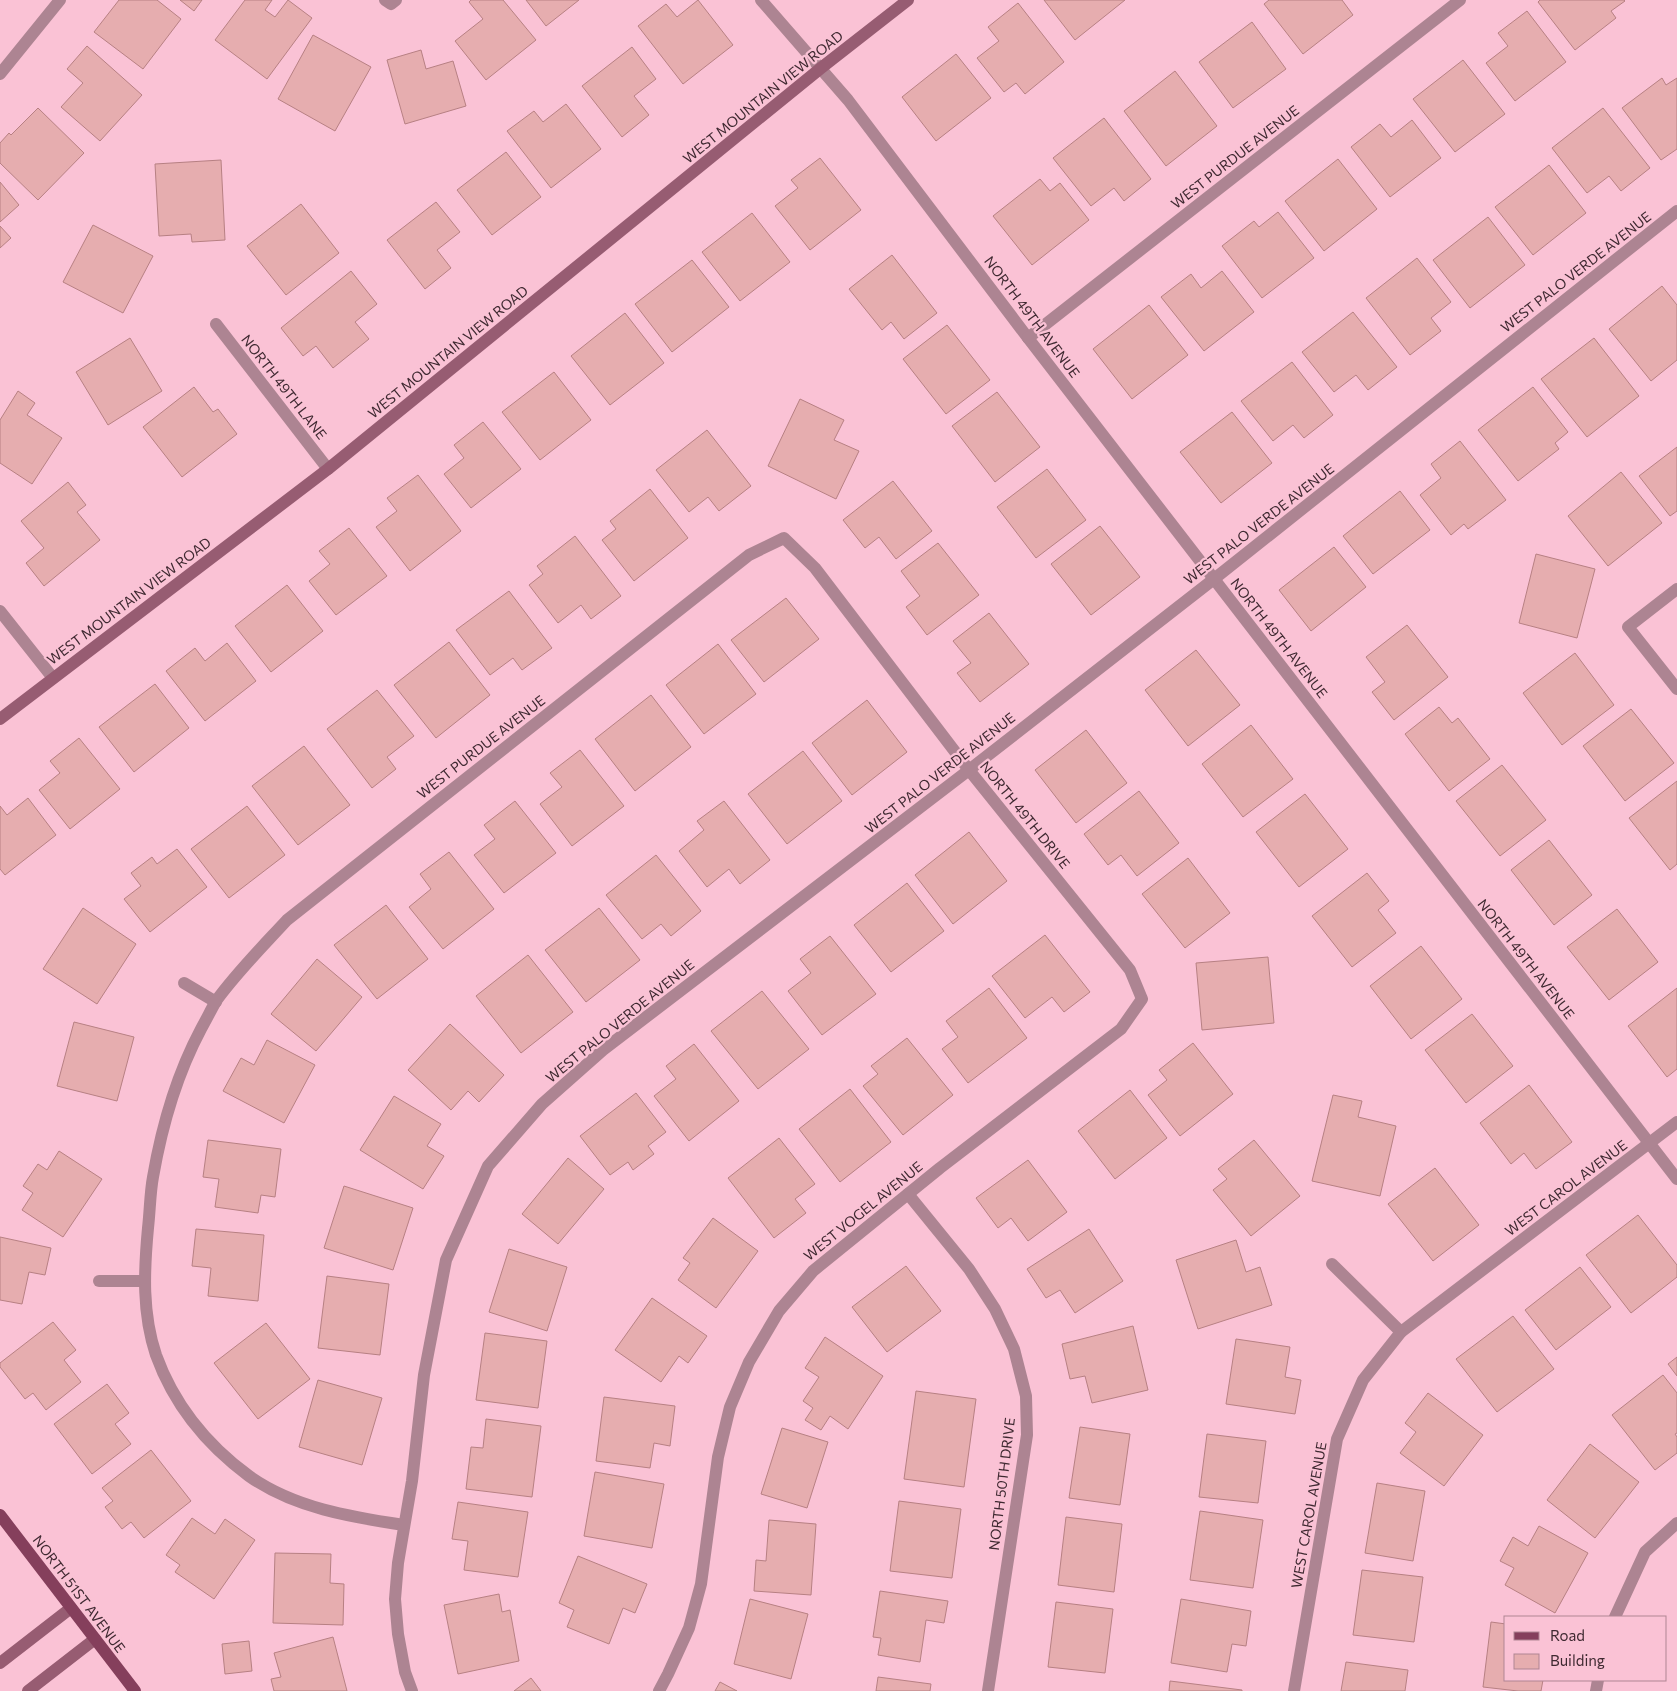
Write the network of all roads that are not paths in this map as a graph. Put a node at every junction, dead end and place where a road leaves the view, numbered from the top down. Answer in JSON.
{"nodes":[{"id":1,"x":60,"y":0,"type":"edge"},
{"id":2,"x":761,"y":0,"type":"edge"},
{"id":3,"x":908,"y":0,"type":"edge"},
{"id":4,"x":1460,"y":0,"type":"edge"},
{"id":5,"x":821,"y":68,"type":"junction"},
{"id":6,"x":0,"y":74,"type":"edge"},
{"id":7,"x":1677,"y":211,"type":"edge"},
{"id":8,"x":216,"y":324,"type":"dead end"},
{"id":9,"x":1028,"y":338,"type":"junction"},
{"id":10,"x":328,"y":468,"type":"junction"},
{"id":11,"x":784,"y":538,"type":"joint"},
{"id":12,"x":1214,"y":579,"type":"junction"},
{"id":13,"x":1677,"y":589,"type":"edge"},
{"id":14,"x":0,"y":611,"type":"edge"},
{"id":15,"x":53,"y":678,"type":"junction"},
{"id":16,"x":1677,"y":689,"type":"edge"},
{"id":17,"x":0,"y":719,"type":"edge"},
{"id":18,"x":969,"y":770,"type":"junction"},
{"id":19,"x":184,"y":983,"type":"dead end"},
{"id":20,"x":1142,"y":998,"type":"joint"},
{"id":21,"x":216,"y":1002,"type":"junction"},
{"id":22,"x":1677,"y":1122,"type":"edge"},
{"id":23,"x":1649,"y":1144,"type":"junction"},
{"id":24,"x":1677,"y":1180,"type":"edge"},
{"id":25,"x":908,"y":1194,"type":"junction"},
{"id":26,"x":1332,"y":1264,"type":"dead end"},
{"id":27,"x":99,"y":1281,"type":"dead end"},
{"id":28,"x":144,"y":1281,"type":"junction"},
{"id":29,"x":1401,"y":1332,"type":"junction"},
{"id":30,"x":0,"y":1515,"type":"edge"},
{"id":31,"x":1677,"y":1522,"type":"edge"},
{"id":32,"x":404,"y":1525,"type":"junction"},
{"id":33,"x":71,"y":1608,"type":"junction"},
{"id":34,"x":1615,"y":1616,"type":"edge"},
{"id":35,"x":95,"y":1639,"type":"junction"},
{"id":36,"x":0,"y":1663,"type":"edge"},
{"id":37,"x":28,"y":1691,"type":"edge"},
{"id":38,"x":135,"y":1691,"type":"edge"},
{"id":39,"x":412,"y":1691,"type":"edge"},
{"id":40,"x":659,"y":1691,"type":"edge"},
{"id":41,"x":988,"y":1691,"type":"edge"},
{"id":42,"x":1294,"y":1691,"type":"edge"}],
"edges":[{"from":1,"to":6,"type":"street"},
{"from":2,"to":5,"type":"street","name":"NORTH 49TH AVENUE"},
{"from":3,"to":5,"type":"street","name":"WEST MOUNTAIN VIEW ROAD"},
{"from":4,"to":9,"type":"street","name":"WEST PURDUE AVENUE"},
{"from":5,"to":9,"type":"street","name":"NORTH 49TH AVENUE"},
{"from":5,"to":10,"type":"street","name":"WEST MOUNTAIN VIEW ROAD"},
{"from":7,"to":12,"type":"street","name":"WEST PALO VERDE AVENUE"},
{"from":8,"to":10,"type":"street","name":"NORTH 49TH LANE"},
{"from":9,"to":12,"type":"street","name":"NORTH 49TH AVENUE"},
{"from":10,"to":15,"type":"street","name":"WEST MOUNTAIN VIEW ROAD"},
{"from":11,"to":18,"type":"street","name":"NORTH 49TH DRIVE"},
{"from":11,"to":21,"type":"street","name":"WEST PURDUE AVENUE"},
{"from":12,"to":18,"type":"street","name":"WEST PALO VERDE AVENUE"},
{"from":12,"to":23,"type":"street","name":"NORTH 49TH AVENUE"},
{"from":13,"to":16,"type":"street"},
{"from":14,"to":15,"type":"street"},
{"from":15,"to":17,"type":"street","name":"WEST MOUNTAIN VIEW ROAD"},
{"from":18,"to":20,"type":"street","name":"NORTH 49TH DRIVE"},
{"from":18,"to":32,"type":"street","name":"WEST PALO VERDE AVENUE"},
{"from":19,"to":21,"type":"street"},
{"from":20,"to":25,"type":"street","name":"WEST VOGEL AVENUE"},
{"from":21,"to":28,"type":"street","name":"WEST PURDUE AVENUE"},
{"from":22,"to":23,"type":"street","name":"WEST CAROL AVENUE"},
{"from":23,"to":24,"type":"street","name":"NORTH 49TH AVENUE"},
{"from":23,"to":29,"type":"street","name":"WEST CAROL AVENUE"},
{"from":25,"to":40,"type":"street","name":"WEST VOGEL AVENUE"},
{"from":25,"to":41,"type":"street","name":"NORTH 50TH DRIVE"},
{"from":26,"to":29,"type":"street"},
{"from":27,"to":28,"type":"street"},
{"from":28,"to":32,"type":"street"},
{"from":29,"to":42,"type":"street","name":"WEST CAROL AVENUE"},
{"from":30,"to":33,"type":"main road","name":"NORTH 51ST AVENUE"},
{"from":31,"to":34,"type":"street"},
{"from":32,"to":39,"type":"street"},
{"from":33,"to":35,"type":"main road","name":"NORTH 51ST AVENUE"},
{"from":33,"to":36,"type":"street"},
{"from":35,"to":37,"type":"street"},
{"from":35,"to":38,"type":"main road","name":"NORTH 51ST AVENUE"}]}
